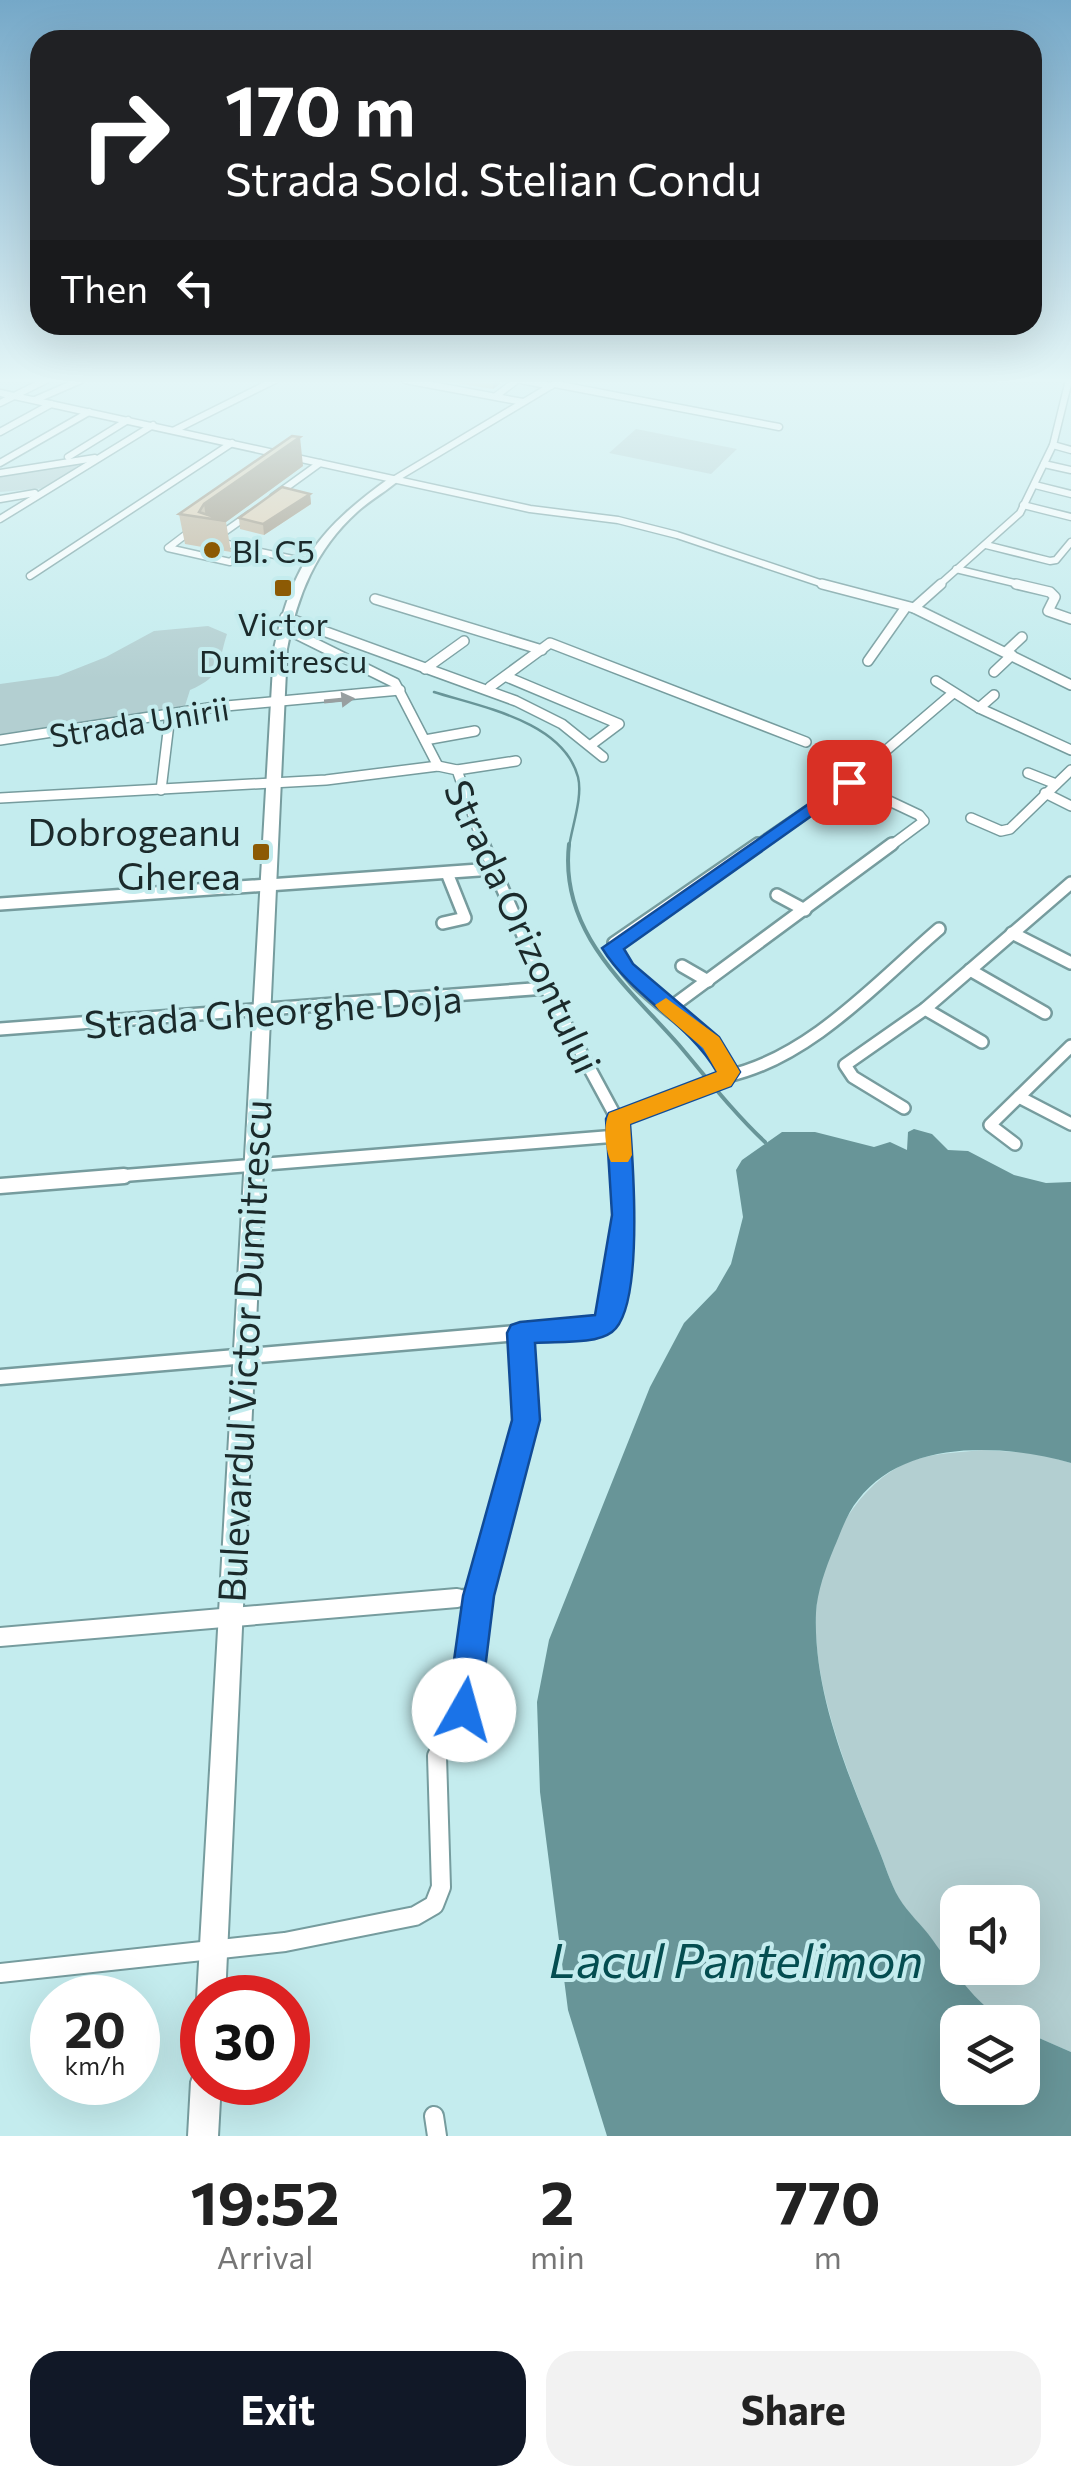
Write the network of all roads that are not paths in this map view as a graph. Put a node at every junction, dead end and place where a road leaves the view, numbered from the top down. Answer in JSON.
{"nodes":[{"id":1,"x":63,"y":480,"type":"edge"},
{"id":2,"x":176,"y":480,"type":"edge"},
{"id":3,"x":296,"y":480,"type":"edge"},
{"id":4,"x":393,"y":480,"type":"edge"},
{"id":5,"x":397,"y":480,"type":"edge"},
{"id":6,"x":1037,"y":480,"type":"edge"},
{"id":7,"x":1035,"y":485,"type":"junction"},
{"id":8,"x":46,"y":490,"type":"junction"},
{"id":9,"x":1071,"y":494,"type":"edge"},
{"id":10,"x":0,"y":497,"type":"edge"},
{"id":11,"x":268,"y":501,"type":"edge"},
{"id":12,"x":1024,"y":505,"type":"junction"},
{"id":13,"x":257,"y":508,"type":"edge"},
{"id":14,"x":1071,"y":517,"type":"edge"},
{"id":15,"x":0,"y":519,"type":"edge"},
{"id":16,"x":199,"y":524,"type":"edge"},
{"id":17,"x":1071,"y":542,"type":"edge"},
{"id":18,"x":986,"y":544,"type":"junction"},
{"id":19,"x":247,"y":549,"type":"junction"},
{"id":20,"x":309,"y":558,"type":"junction"},
{"id":21,"x":956,"y":570,"type":"junction"},
{"id":22,"x":30,"y":576,"type":"dead end"},
{"id":23,"x":375,"y":600,"type":"dead end"},
{"id":24,"x":910,"y":607,"type":"junction"},
{"id":25,"x":1071,"y":619,"type":"edge"},
{"id":26,"x":285,"y":622,"type":"junction"},
{"id":27,"x":1022,"y":637,"type":"dead end"},
{"id":28,"x":464,"y":640,"type":"dead end"},
{"id":29,"x":542,"y":650,"type":"junction"},
{"id":30,"x":1008,"y":654,"type":"junction"},
{"id":31,"x":868,"y":661,"type":"dead end"},
{"id":32,"x":423,"y":668,"type":"junction"},
{"id":33,"x":994,"y":672,"type":"dead end"},
{"id":34,"x":507,"y":678,"type":"junction"},
{"id":35,"x":1069,"y":681,"type":"edge"},
{"id":36,"x":936,"y":682,"type":"dead end"},
{"id":37,"x":398,"y":686,"type":"junction"},
{"id":38,"x":490,"y":688,"type":"junction"},
{"id":39,"x":952,"y":694,"type":"junction"},
{"id":40,"x":994,"y":695,"type":"dead end"},
{"id":41,"x":278,"y":704,"type":"junction"},
{"id":42,"x":978,"y":708,"type":"junction"},
{"id":43,"x":170,"y":715,"type":"junction"},
{"id":44,"x":475,"y":731,"type":"dead end"},
{"id":45,"x":0,"y":740,"type":"edge"},
{"id":46,"x":426,"y":740,"type":"junction"},
{"id":47,"x":806,"y":742,"type":"dead end"},
{"id":48,"x":591,"y":745,"type":"junction"},
{"id":49,"x":1071,"y":750,"type":"edge"},
{"id":50,"x":603,"y":757,"type":"dead end"},
{"id":51,"x":516,"y":761,"type":"dead end"},
{"id":52,"x":447,"y":768,"type":"junction"},
{"id":53,"x":1070,"y":770,"type":"edge"},
{"id":54,"x":1028,"y":773,"type":"dead end"},
{"id":55,"x":849,"y":782,"type":"junction"},
{"id":56,"x":272,"y":784,"type":"junction"},
{"id":57,"x":1056,"y":784,"type":"junction"},
{"id":58,"x":161,"y":790,"type":"junction"},
{"id":59,"x":1046,"y":793,"type":"junction"},
{"id":60,"x":0,"y":798,"type":"edge"},
{"id":61,"x":1071,"y":806,"type":"edge"},
{"id":62,"x":971,"y":818,"type":"dead end"},
{"id":63,"x":493,"y":869,"type":"junction"},
{"id":64,"x":447,"y":873,"type":"junction"},
{"id":65,"x":1071,"y":884,"type":"edge"},
{"id":66,"x":267,"y":887,"type":"junction"},
{"id":67,"x":776,"y":895,"type":"dead end"},
{"id":68,"x":0,"y":904,"type":"edge"},
{"id":69,"x":805,"y":910,"type":"junction"},
{"id":70,"x":444,"y":923,"type":"dead end"},
{"id":71,"x":939,"y":929,"type":"dead end"},
{"id":72,"x":1012,"y":933,"type":"junction"},
{"id":73,"x":1071,"y":963,"type":"edge"},
{"id":74,"x":682,"y":966,"type":"dead end"},
{"id":75,"x":970,"y":970,"type":"junction"},
{"id":76,"x":708,"y":981,"type":"junction"},
{"id":77,"x":546,"y":988,"type":"junction"},
{"id":78,"x":670,"y":1008,"type":"junction"},
{"id":79,"x":925,"y":1009,"type":"junction"},
{"id":80,"x":260,"y":1011,"type":"junction"},
{"id":81,"x":1045,"y":1013,"type":"dead end"},
{"id":82,"x":0,"y":1029,"type":"edge"},
{"id":83,"x":982,"y":1042,"type":"dead end"},
{"id":84,"x":1069,"y":1051,"type":"edge"},
{"id":85,"x":725,"y":1078,"type":"junction"},
{"id":86,"x":1019,"y":1098,"type":"junction"},
{"id":87,"x":904,"y":1108,"type":"dead end"},
{"id":88,"x":618,"y":1119,"type":"junction"},
{"id":89,"x":1071,"y":1124,"type":"edge"},
{"id":90,"x":616,"y":1136,"type":"junction"},
{"id":91,"x":1016,"y":1144,"type":"dead end"},
{"id":92,"x":253,"y":1166,"type":"junction"},
{"id":93,"x":0,"y":1186,"type":"edge"},
{"id":94,"x":520,"y":1333,"type":"junction"},
{"id":95,"x":244,"y":1356,"type":"junction"},
{"id":96,"x":0,"y":1377,"type":"edge"},
{"id":97,"x":479,"y":1596,"type":"junction"},
{"id":98,"x":230,"y":1618,"type":"junction"},
{"id":99,"x":0,"y":1637,"type":"edge"},
{"id":100,"x":213,"y":1950,"type":"junction"},
{"id":101,"x":0,"y":1973,"type":"edge"},
{"id":102,"x":211,"y":1975,"type":"edge"},
{"id":103,"x":205,"y":2105,"type":"edge"},
{"id":104,"x":204,"y":2136,"type":"edge"}],
"edges":[{"from":1,"to":8,"type":"street"},
{"from":2,"to":22,"type":"street"},
{"from":3,"to":11,"type":"street"},
{"from":4,"to":20,"type":"street"},
{"from":5,"to":24,"type":"street"},
{"from":6,"to":7,"type":"street"},
{"from":7,"to":9,"type":"street"},
{"from":7,"to":12,"type":"street"},
{"from":8,"to":10,"type":"street"},
{"from":8,"to":15,"type":"street"},
{"from":12,"to":14,"type":"street"},
{"from":12,"to":18,"type":"street"},
{"from":13,"to":19,"type":"street"},
{"from":16,"to":19,"type":"street"},
{"from":17,"to":18,"type":"street"},
{"from":18,"to":21,"type":"street"},
{"from":19,"to":20,"type":"street"},
{"from":20,"to":26,"type":"street","name":"Bulevardul Victor Dumitrescu"},
{"from":21,"to":24,"type":"street"},
{"from":21,"to":25,"type":"street"},
{"from":23,"to":29,"type":"street"},
{"from":24,"to":30,"type":"street"},
{"from":24,"to":31,"type":"street"},
{"from":26,"to":32,"type":"street"},
{"from":26,"to":37,"type":"street"},
{"from":26,"to":41,"type":"street","name":"Bulevardul Victor Dumitrescu"},
{"from":27,"to":30,"type":"street"},
{"from":28,"to":32,"type":"street"},
{"from":29,"to":34,"type":"street"},
{"from":29,"to":47,"type":"street"},
{"from":30,"to":33,"type":"street"},
{"from":30,"to":35,"type":"street"},
{"from":32,"to":37,"type":"street"},
{"from":32,"to":38,"type":"street"},
{"from":34,"to":38,"type":"street"},
{"from":34,"to":48,"type":"street"},
{"from":36,"to":39,"type":"street"},
{"from":41,"to":37,"type":"street","name":"Strada Unirii","one_way":true},
{"from":37,"to":46,"type":"street","name":"Strada Orizontului"},
{"from":38,"to":48,"type":"street"},
{"from":39,"to":42,"type":"street"},
{"from":39,"to":55,"type":"street"},
{"from":40,"to":42,"type":"street"},
{"from":41,"to":43,"type":"street","name":"Strada Unirii"},
{"from":41,"to":56,"type":"street","name":"Bulevardul Victor Dumitrescu"},
{"from":42,"to":49,"type":"street"},
{"from":43,"to":45,"type":"street","name":"Strada Unirii"},
{"from":43,"to":58,"type":"street"},
{"from":44,"to":46,"type":"street"},
{"from":46,"to":52,"type":"street","name":"Strada Orizontului"},
{"from":48,"to":50,"type":"street"},
{"from":51,"to":52,"type":"street"},
{"from":52,"to":56,"type":"street"},
{"from":52,"to":63,"type":"street","name":"Strada Orizontului"},
{"from":53,"to":57,"type":"street"},
{"from":54,"to":57,"type":"street"},
{"from":55,"to":69,"type":"street"},
{"from":55,"to":78,"type":"street"},
{"from":56,"to":58,"type":"street"},
{"from":56,"to":66,"type":"street","name":"Bulevardul Victor Dumitrescu"},
{"from":57,"to":59,"type":"street"},
{"from":58,"to":60,"type":"street"},
{"from":59,"to":61,"type":"street"},
{"from":59,"to":62,"type":"street"},
{"from":63,"to":64,"type":"street"},
{"from":63,"to":77,"type":"street","name":"Strada Orizontului"},
{"from":64,"to":66,"type":"street"},
{"from":64,"to":70,"type":"street"},
{"from":65,"to":72,"type":"street"},
{"from":66,"to":68,"type":"street"},
{"from":66,"to":80,"type":"street","name":"Bulevardul Victor Dumitrescu"},
{"from":67,"to":69,"type":"street"},
{"from":69,"to":76,"type":"street"},
{"from":71,"to":85,"type":"street"},
{"from":72,"to":73,"type":"street"},
{"from":72,"to":75,"type":"street"},
{"from":74,"to":76,"type":"street"},
{"from":75,"to":79,"type":"street"},
{"from":75,"to":81,"type":"street"},
{"from":76,"to":78,"type":"street"},
{"from":77,"to":80,"type":"street","name":"Strada Gheorghe Doja"},
{"from":77,"to":88,"type":"street","name":"Strada Orizontului"},
{"from":78,"to":85,"type":"street"},
{"from":79,"to":83,"type":"street"},
{"from":79,"to":87,"type":"street"},
{"from":80,"to":82,"type":"street","name":"Strada Gheorghe Doja"},
{"from":80,"to":92,"type":"street","name":"Bulevardul Victor Dumitrescu"},
{"from":84,"to":86,"type":"street"},
{"from":85,"to":88,"type":"street"},
{"from":86,"to":89,"type":"street"},
{"from":86,"to":91,"type":"street"},
{"from":88,"to":90,"type":"street","name":"Strada Orizontului"},
{"from":90,"to":92,"type":"street"},
{"from":90,"to":94,"type":"street","name":"Strada Orizontului"},
{"from":92,"to":93,"type":"street"},
{"from":92,"to":95,"type":"street","name":"Bulevardul Victor Dumitrescu"},
{"from":94,"to":95,"type":"street"},
{"from":94,"to":97,"type":"street"},
{"from":95,"to":96,"type":"street"},
{"from":95,"to":98,"type":"street","name":"Bulevardul Victor Dumitrescu"},
{"from":97,"to":98,"type":"street"},
{"from":97,"to":100,"type":"street"},
{"from":98,"to":99,"type":"street"},
{"from":98,"to":100,"type":"street","name":"Bulevardul Victor Dumitrescu"},
{"from":100,"to":101,"type":"street"},
{"from":100,"to":102,"type":"street","name":"Bulevardul Victor Dumitrescu"},
{"from":103,"to":104,"type":"street"}]}
